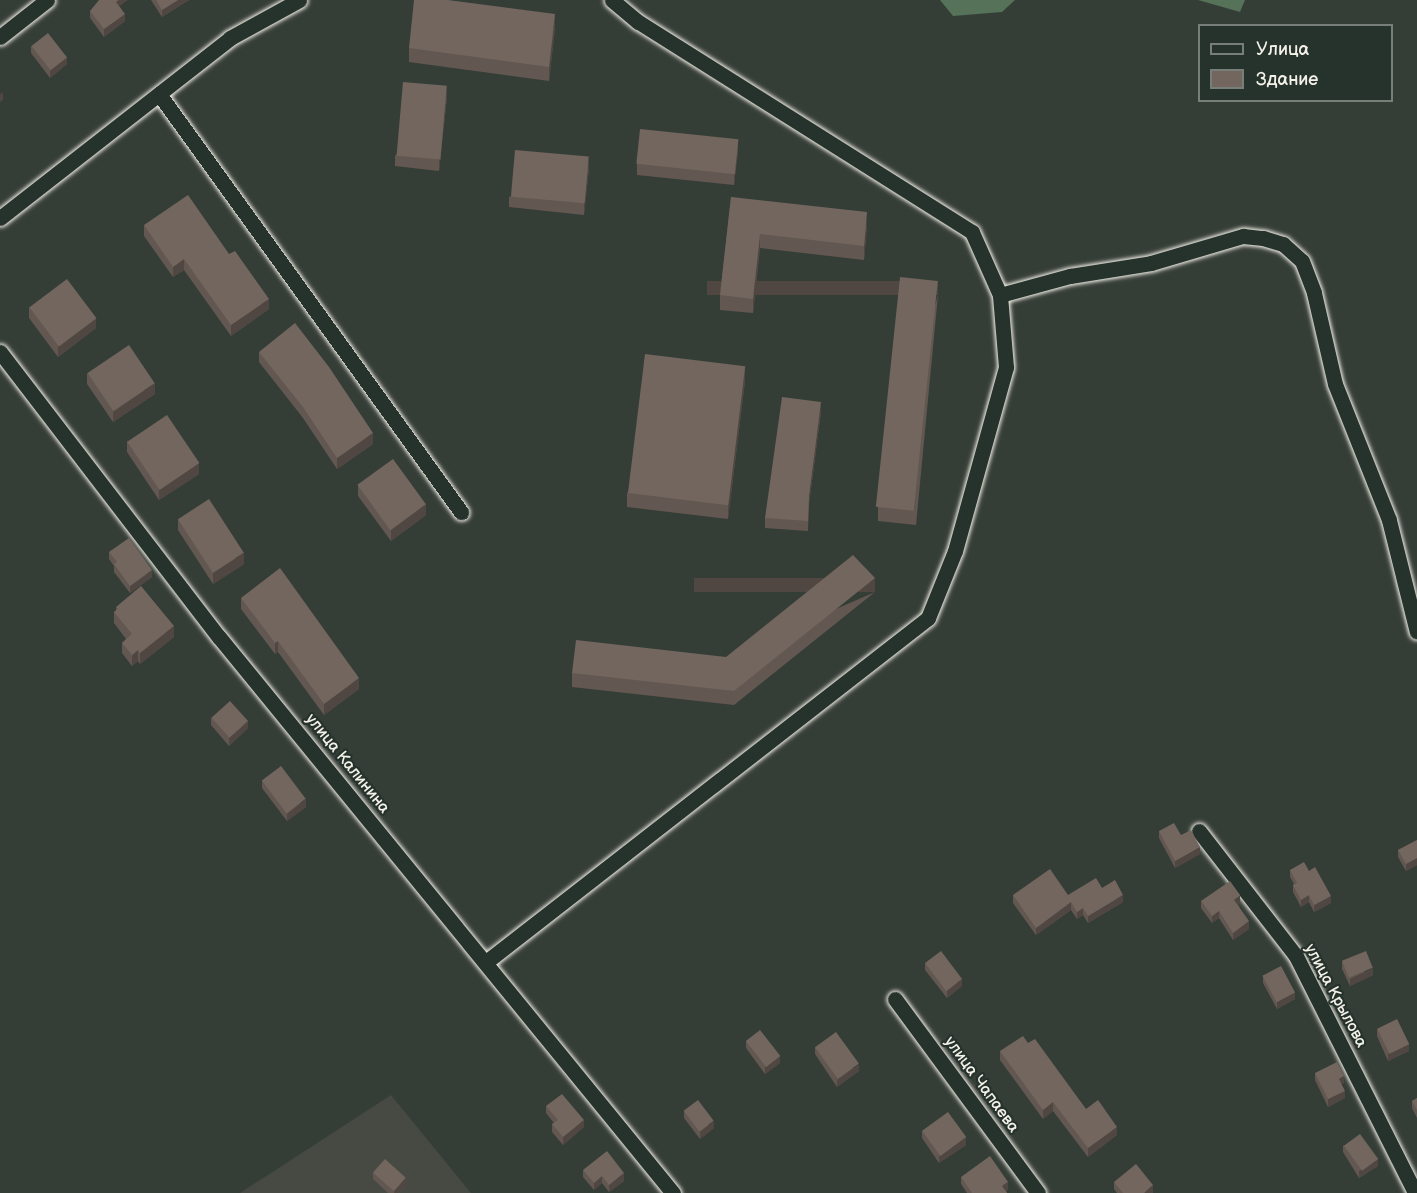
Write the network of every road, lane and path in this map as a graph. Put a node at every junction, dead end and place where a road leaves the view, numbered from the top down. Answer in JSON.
{"nodes":[{"id":1,"x":47,"y":0,"type":"edge"},
{"id":2,"x":299,"y":0,"type":"edge"},
{"id":3,"x":612,"y":0,"type":"edge"},
{"id":4,"x":0,"y":37,"type":"edge"},
{"id":5,"x":159,"y":94,"type":"junction"},
{"id":6,"x":0,"y":218,"type":"edge"},
{"id":7,"x":1000,"y":295,"type":"junction"},
{"id":8,"x":0,"y":352,"type":"edge"},
{"id":9,"x":461,"y":512,"type":"dead end"},
{"id":10,"x":1417,"y":632,"type":"edge"},
{"id":11,"x":1199,"y":831,"type":"dead end"},
{"id":12,"x":486,"y":962,"type":"junction"},
{"id":13,"x":895,"y":999,"type":"dead end"},
{"id":14,"x":673,"y":1193,"type":"edge"},
{"id":15,"x":1038,"y":1193,"type":"edge"},
{"id":16,"x":1415,"y":1193,"type":"edge"}],
"edges":[{"from":1,"to":4,"type":"street"},
{"from":2,"to":5,"type":"street"},
{"from":3,"to":7,"type":"street"},
{"from":5,"to":6,"type":"street"},
{"from":5,"to":9,"type":"street"},
{"from":7,"to":10,"type":"street"},
{"from":7,"to":12,"type":"street"},
{"from":8,"to":12,"type":"street","name":"улица Калинина"},
{"from":11,"to":16,"type":"street","name":"улица Крылова"},
{"from":12,"to":14,"type":"street","name":"улица Калинина"},
{"from":13,"to":15,"type":"street","name":"улица Чапаева"}]}
